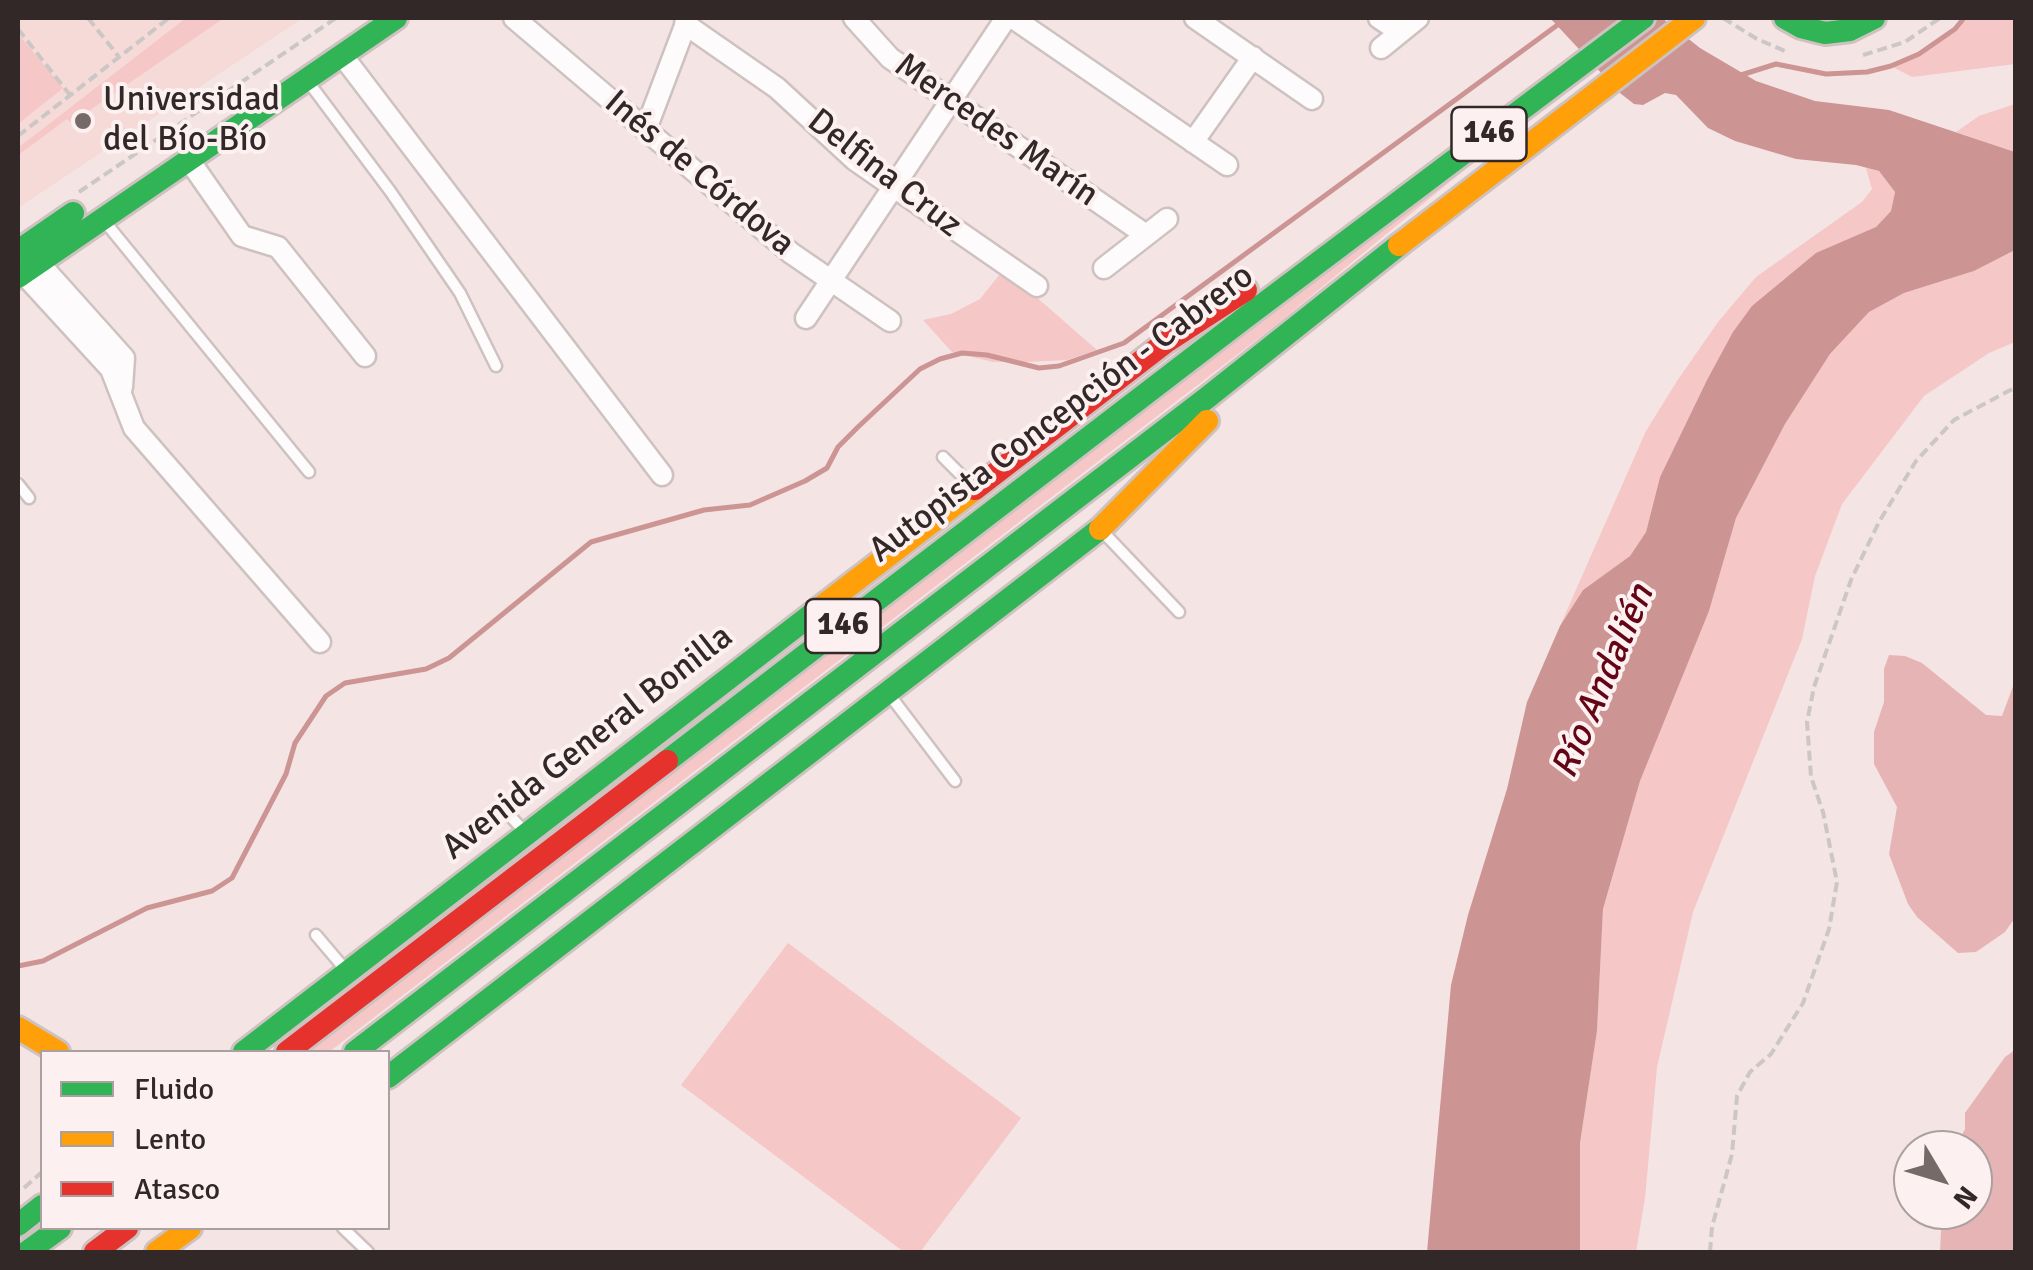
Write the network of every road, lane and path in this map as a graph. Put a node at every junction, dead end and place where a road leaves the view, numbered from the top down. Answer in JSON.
{"nodes":[{"id":1,"x":88,"y":18,"type":"edge"},
{"id":2,"x":170,"y":18,"type":"edge"},
{"id":3,"x":336,"y":18,"type":"edge"},
{"id":4,"x":361,"y":18,"type":"edge"},
{"id":5,"x":396,"y":18,"type":"edge"},
{"id":6,"x":514,"y":18,"type":"edge"},
{"id":7,"x":854,"y":18,"type":"edge"},
{"id":8,"x":1010,"y":18,"type":"edge"},
{"id":9,"x":1195,"y":18,"type":"edge"},
{"id":10,"x":1379,"y":18,"type":"edge"},
{"id":11,"x":1418,"y":18,"type":"edge"},
{"id":12,"x":1643,"y":18,"type":"edge"},
{"id":13,"x":1694,"y":18,"type":"edge"},
{"id":14,"x":1785,"y":18,"type":"edge"},
{"id":15,"x":1874,"y":18,"type":"edge"},
{"id":16,"x":686,"y":21,"type":"edge"},
{"id":17,"x":18,"y":30,"type":"edge"},
{"id":18,"x":1400,"y":32,"type":"junction"},
{"id":19,"x":1380,"y":48,"type":"dead end"},
{"id":20,"x":342,"y":55,"type":"junction"},
{"id":21,"x":119,"y":57,"type":"junction"},
{"id":22,"x":1252,"y":57,"type":"junction"},
{"id":23,"x":307,"y":79,"type":"junction"},
{"id":24,"x":70,"y":95,"type":"junction"},
{"id":25,"x":1312,"y":98,"type":"dead end"},
{"id":26,"x":950,"y":101,"type":"junction"},
{"id":27,"x":646,"y":129,"type":"junction"},
{"id":28,"x":18,"y":136,"type":"edge"},
{"id":29,"x":1193,"y":142,"type":"junction"},
{"id":30,"x":190,"y":160,"type":"junction"},
{"id":31,"x":1227,"y":165,"type":"dead end"},
{"id":32,"x":893,"y":188,"type":"junction"},
{"id":33,"x":66,"y":201,"type":"dead end"},
{"id":34,"x":1399,"y":201,"type":"junction"},
{"id":35,"x":102,"y":218,"type":"junction"},
{"id":36,"x":1167,"y":219,"type":"dead end"},
{"id":37,"x":1146,"y":235,"type":"junction"},
{"id":38,"x":24,"y":266,"type":"edge"},
{"id":39,"x":1104,"y":268,"type":"dead end"},
{"id":40,"x":830,"y":282,"type":"junction"},
{"id":41,"x":1037,"y":286,"type":"dead end"},
{"id":42,"x":1309,"y":316,"type":"junction"},
{"id":43,"x":806,"y":318,"type":"dead end"},
{"id":44,"x":890,"y":321,"type":"dead end"},
{"id":45,"x":366,"y":356,"type":"dead end"},
{"id":46,"x":496,"y":366,"type":"dead end"},
{"id":47,"x":2016,"y":387,"type":"edge"},
{"id":48,"x":943,"y":457,"type":"dead end"},
{"id":49,"x":309,"y":472,"type":"dead end"},
{"id":50,"x":662,"y":476,"type":"dead end"},
{"id":51,"x":18,"y":484,"type":"edge"},
{"id":52,"x":975,"y":489,"type":"junction"},
{"id":53,"x":29,"y":498,"type":"dead end"},
{"id":54,"x":1100,"y":529,"type":"junction"},
{"id":55,"x":1178,"y":612,"type":"dead end"},
{"id":56,"x":320,"y":642,"type":"dead end"},
{"id":57,"x":888,"y":693,"type":"junction"},
{"id":58,"x":956,"y":781,"type":"dead end"},
{"id":59,"x":502,"y":807,"type":"dead end"},
{"id":60,"x":526,"y":835,"type":"junction"},
{"id":61,"x":316,"y":934,"type":"dead end"},
{"id":62,"x":348,"y":972,"type":"junction"},
{"id":63,"x":18,"y":1028,"type":"edge"},
{"id":64,"x":52,"y":1050,"type":"edge"},
{"id":65,"x":247,"y":1050,"type":"edge"},
{"id":66,"x":291,"y":1050,"type":"edge"},
{"id":67,"x":358,"y":1050,"type":"edge"},
{"id":68,"x":390,"y":1074,"type":"edge"},
{"id":69,"x":40,"y":1174,"type":"edge"},
{"id":70,"x":23,"y":1189,"type":"dead end"},
{"id":71,"x":40,"y":1208,"type":"edge"},
{"id":72,"x":18,"y":1225,"type":"edge"},
{"id":73,"x":57,"y":1230,"type":"edge"},
{"id":74,"x":124,"y":1230,"type":"edge"},
{"id":75,"x":187,"y":1230,"type":"edge"},
{"id":76,"x":346,"y":1230,"type":"edge"},
{"id":77,"x":27,"y":1252,"type":"edge"},
{"id":78,"x":95,"y":1252,"type":"edge"},
{"id":79,"x":157,"y":1252,"type":"edge"},
{"id":80,"x":368,"y":1252,"type":"edge"},
{"id":81,"x":1710,"y":1252,"type":"edge"}],
"edges":[{"from":1,"to":21,"type":"path"},
{"from":2,"to":21,"type":"path"},
{"from":3,"to":33,"type":"path"},
{"from":4,"to":38,"type":"main road"},
{"from":5,"to":20,"type":"main road"},
{"from":6,"to":27,"type":"street","name":"Inés de Córdova"},
{"from":7,"to":26,"type":"street","name":"Mercedes Marín"},
{"from":8,"to":26,"type":"street"},
{"from":8,"to":29,"type":"street"},
{"from":9,"to":22,"type":"street"},
{"from":10,"to":18,"type":"street"},
{"from":11,"to":18,"type":"street"},
{"from":12,"to":34,"type":"main road","name":"Autopista Concepción - Cabrero","number":"146"},
{"from":13,"to":42,"type":"main road","name":"Autopista Concepción - Cabrero","number":"146"},
{"from":14,"to":15,"type":"main road"},
{"from":16,"to":27,"type":"street"},
{"from":16,"to":32,"type":"street","name":"Delfina Cruz"},
{"from":17,"to":24,"type":"path"},
{"from":18,"to":19,"type":"street"},
{"from":20,"to":23,"type":"main road"},
{"from":20,"to":50,"type":"street"},
{"from":21,"to":24,"type":"path"},
{"from":22,"to":25,"type":"street"},
{"from":22,"to":29,"type":"street"},
{"from":23,"to":30,"type":"main road"},
{"from":23,"to":46,"type":"lane"},
{"from":24,"to":28,"type":"path"},
{"from":26,"to":32,"type":"street"},
{"from":26,"to":37,"type":"street","name":"Mercedes Marín"},
{"from":27,"to":40,"type":"street","name":"Inés de Córdova"},
{"from":29,"to":31,"type":"street"},
{"from":30,"to":35,"type":"main road"},
{"from":30,"to":45,"type":"street"},
{"from":32,"to":40,"type":"street"},
{"from":32,"to":41,"type":"street","name":"Delfina Cruz"},
{"from":34,"to":52,"type":"main road","name":"Avenida General Bonilla"},
{"from":34,"to":66,"type":"main road","name":"Autopista Concepción - Cabrero","number":"146"},
{"from":35,"to":38,"type":"main road"},
{"from":35,"to":49,"type":"lane"},
{"from":36,"to":37,"type":"street"},
{"from":37,"to":39,"type":"street"},
{"from":38,"to":56,"type":"street"},
{"from":40,"to":43,"type":"street"},
{"from":40,"to":44,"type":"street","name":"Inés de Córdova"},
{"from":42,"to":54,"type":"main road"},
{"from":42,"to":67,"type":"main road","name":"Autopista Concepción - Cabrero","number":"146"},
{"from":47,"to":81,"type":"path"},
{"from":48,"to":52,"type":"lane"},
{"from":51,"to":53,"type":"lane"},
{"from":52,"to":60,"type":"main road","name":"Avenida General Bonilla"},
{"from":54,"to":55,"type":"lane"},
{"from":54,"to":57,"type":"main road"},
{"from":57,"to":58,"type":"lane"},
{"from":57,"to":68,"type":"main road"},
{"from":59,"to":60,"type":"lane"},
{"from":60,"to":62,"type":"main road","name":"Avenida General Bonilla"},
{"from":61,"to":62,"type":"lane"},
{"from":62,"to":65,"type":"main road","name":"Avenida General Bonilla"},
{"from":63,"to":64,"type":"main road"},
{"from":69,"to":70,"type":"path"},
{"from":71,"to":72,"type":"main road"},
{"from":73,"to":77,"type":"main road"},
{"from":74,"to":78,"type":"main road"},
{"from":75,"to":79,"type":"main road"},
{"from":76,"to":80,"type":"lane"}]}
